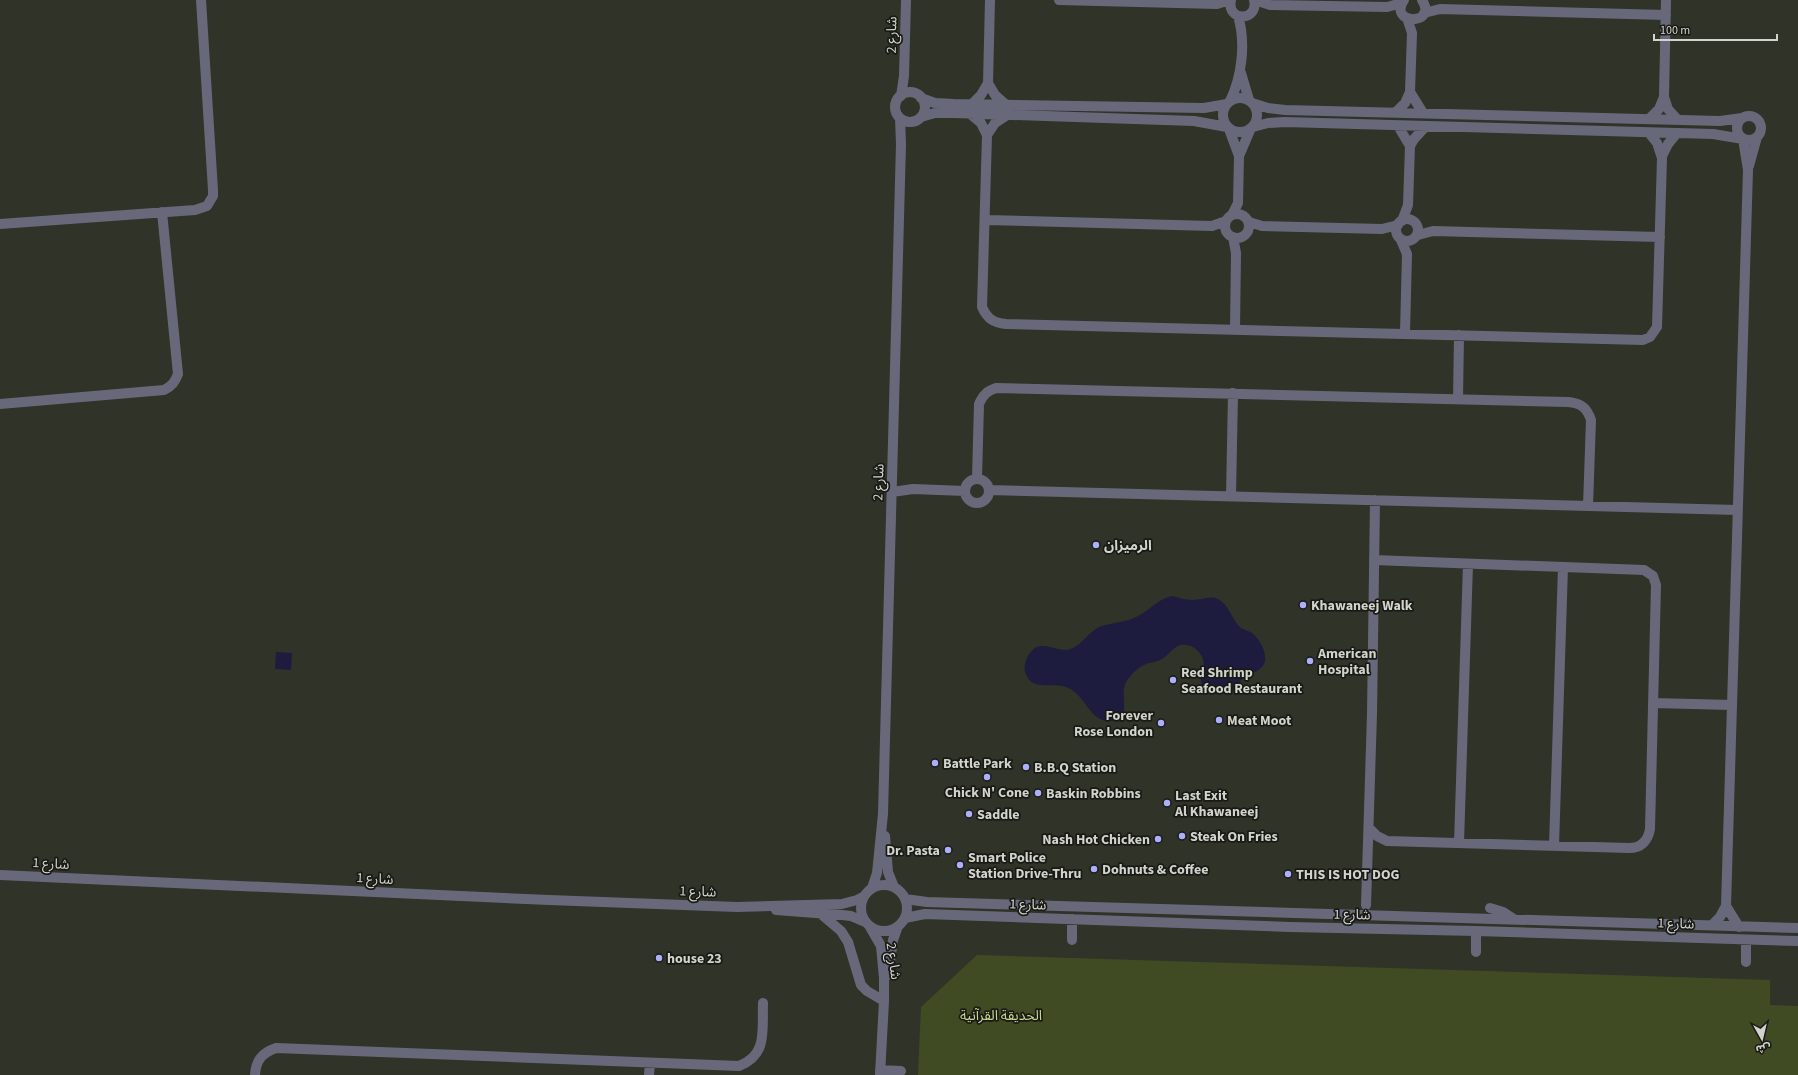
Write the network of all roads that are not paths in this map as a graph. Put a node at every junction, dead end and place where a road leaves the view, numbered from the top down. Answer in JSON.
{"nodes":[{"id":1,"x":201,"y":0,"type":"edge"},
{"id":2,"x":906,"y":0,"type":"edge"},
{"id":3,"x":990,"y":0,"type":"edge"},
{"id":4,"x":1059,"y":0,"type":"edge"},
{"id":5,"x":1666,"y":0,"type":"edge"},
{"id":6,"x":1243,"y":6,"type":"edge"},
{"id":7,"x":1404,"y":9,"type":"edge"},
{"id":8,"x":1422,"y":9,"type":"edge"},
{"id":9,"x":1666,"y":15,"type":"junction"},
{"id":10,"x":1412,"y":32,"type":"junction"},
{"id":11,"x":904,"y":70,"type":"junction"},
{"id":12,"x":1241,"y":74,"type":"junction"},
{"id":13,"x":988,"y":83,"type":"junction"},
{"id":14,"x":1410,"y":92,"type":"junction"},
{"id":15,"x":901,"y":96,"type":"junction"},
{"id":16,"x":918,"y":96,"type":"junction"},
{"id":17,"x":1664,"y":96,"type":"junction"},
{"id":18,"x":1250,"y":101,"type":"junction"},
{"id":19,"x":1228,"y":103,"type":"junction"},
{"id":20,"x":1005,"y":104,"type":"junction"},
{"id":21,"x":971,"y":109,"type":"junction"},
{"id":22,"x":1396,"y":112,"type":"junction"},
{"id":23,"x":1423,"y":113,"type":"junction"},
{"id":24,"x":1007,"y":115,"type":"junction"},
{"id":25,"x":900,"y":118,"type":"junction"},
{"id":26,"x":1742,"y":118,"type":"junction"},
{"id":27,"x":918,"y":119,"type":"junction"},
{"id":28,"x":1649,"y":119,"type":"junction"},
{"id":29,"x":1677,"y":119,"type":"junction"},
{"id":30,"x":1398,"y":126,"type":"junction"},
{"id":31,"x":1425,"y":127,"type":"junction"},
{"id":32,"x":1228,"y":128,"type":"junction"},
{"id":33,"x":1252,"y":128,"type":"junction"},
{"id":34,"x":1649,"y":133,"type":"junction"},
{"id":35,"x":1677,"y":133,"type":"junction"},
{"id":36,"x":987,"y":135,"type":"junction"},
{"id":37,"x":1758,"y":137,"type":"junction"},
{"id":38,"x":1743,"y":139,"type":"junction"},
{"id":39,"x":901,"y":144,"type":"junction"},
{"id":40,"x":1410,"y":146,"type":"junction"},
{"id":41,"x":1239,"y":156,"type":"junction"},
{"id":42,"x":1662,"y":156,"type":"junction"},
{"id":43,"x":1748,"y":170,"type":"junction"},
{"id":44,"x":1238,"y":203,"type":"junction"},
{"id":45,"x":1408,"y":205,"type":"junction"},
{"id":46,"x":162,"y":212,"type":"junction"},
{"id":47,"x":1229,"y":218,"type":"junction"},
{"id":48,"x":984,"y":220,"type":"junction"},
{"id":49,"x":1400,"y":223,"type":"junction"},
{"id":50,"x":1416,"y":223,"type":"junction"},
{"id":51,"x":0,"y":224,"type":"edge"},
{"id":52,"x":1212,"y":226,"type":"junction"},
{"id":53,"x":1246,"y":226,"type":"junction"},
{"id":54,"x":1382,"y":229,"type":"junction"},
{"id":55,"x":1432,"y":231,"type":"junction"},
{"id":56,"x":1230,"y":235,"type":"junction"},
{"id":57,"x":1660,"y":237,"type":"junction"},
{"id":58,"x":1399,"y":238,"type":"junction"},
{"id":59,"x":1415,"y":238,"type":"junction"},
{"id":60,"x":1236,"y":253,"type":"junction"},
{"id":61,"x":1406,"y":254,"type":"junction"},
{"id":62,"x":1235,"y":330,"type":"junction"},
{"id":63,"x":1405,"y":333,"type":"junction"},
{"id":64,"x":1459,"y":335,"type":"junction"},
{"id":65,"x":1232,"y":393,"type":"junction"},
{"id":66,"x":1458,"y":399,"type":"junction"},
{"id":67,"x":0,"y":404,"type":"edge"},
{"id":68,"x":977,"y":479,"type":"junction"},
{"id":69,"x":892,"y":489,"type":"junction"},
{"id":70,"x":989,"y":490,"type":"junction"},
{"id":71,"x":965,"y":491,"type":"junction"},
{"id":72,"x":1232,"y":496,"type":"junction"},
{"id":73,"x":1375,"y":500,"type":"junction"},
{"id":74,"x":1588,"y":506,"type":"junction"},
{"id":75,"x":1737,"y":510,"type":"junction"},
{"id":76,"x":1374,"y":560,"type":"junction"},
{"id":77,"x":1468,"y":564,"type":"junction"},
{"id":78,"x":1563,"y":567,"type":"junction"},
{"id":79,"x":1653,"y":702,"type":"junction"},
{"id":80,"x":1732,"y":705,"type":"junction"},
{"id":81,"x":882,"y":821,"type":"junction"},
{"id":82,"x":1369,"y":828,"type":"junction"},
{"id":83,"x":1387,"y":841,"type":"junction"},
{"id":84,"x":1459,"y":843,"type":"junction"},
{"id":85,"x":1554,"y":846,"type":"junction"},
{"id":86,"x":1368,"y":853,"type":"junction"},
{"id":87,"x":0,"y":875,"type":"edge"},
{"id":88,"x":894,"y":887,"type":"junction"},
{"id":89,"x":872,"y":888,"type":"junction"},
{"id":90,"x":863,"y":897,"type":"junction"},
{"id":91,"x":905,"y":899,"type":"junction"},
{"id":92,"x":1366,"y":905,"type":"dead end"},
{"id":93,"x":1726,"y":906,"type":"junction"},
{"id":94,"x":748,"y":907,"type":"junction"},
{"id":95,"x":1490,"y":908,"type":"dead end"},
{"id":96,"x":820,"y":914,"type":"junction"},
{"id":97,"x":905,"y":918,"type":"junction"},
{"id":98,"x":1072,"y":919,"type":"junction"},
{"id":99,"x":1515,"y":920,"type":"junction"},
{"id":100,"x":867,"y":925,"type":"junction"},
{"id":101,"x":1712,"y":925,"type":"junction"},
{"id":102,"x":898,"y":926,"type":"junction"},
{"id":103,"x":1739,"y":927,"type":"junction"},
{"id":104,"x":1798,"y":928,"type":"edge"},
{"id":105,"x":1476,"y":931,"type":"junction"},
{"id":106,"x":1072,"y":940,"type":"dead end"},
{"id":107,"x":1746,"y":940,"type":"junction"},
{"id":108,"x":1798,"y":941,"type":"edge"},
{"id":109,"x":1476,"y":952,"type":"dead end"},
{"id":110,"x":1746,"y":962,"type":"dead end"},
{"id":111,"x":884,"y":1001,"type":"junction"},
{"id":112,"x":763,"y":1003,"type":"dead end"},
{"id":113,"x":650,"y":1063,"type":"junction"},
{"id":114,"x":901,"y":1071,"type":"dead end"},
{"id":115,"x":880,"y":1073,"type":"edge"},
{"id":116,"x":255,"y":1075,"type":"edge"},
{"id":117,"x":649,"y":1075,"type":"edge"}],
"edges":[{"from":1,"to":46,"type":"street"},
{"from":2,"to":11,"type":"street","name":"شارع 2"},
{"from":3,"to":13,"type":"street"},
{"from":4,"to":6,"type":"street"},
{"from":5,"to":9,"type":"street"},
{"from":6,"to":7,"type":"street"},
{"from":6,"to":12,"type":"street"},
{"from":7,"to":8,"type":"street"},
{"from":7,"to":10,"type":"street"},
{"from":8,"to":9,"type":"street"},
{"from":8,"to":10,"type":"street"},
{"from":9,"to":17,"type":"street"},
{"from":10,"to":14,"type":"street"},
{"from":11,"to":15,"type":"street","name":"شارع 2"},
{"from":11,"to":16,"type":"street","name":"شارع 2"},
{"from":12,"to":18,"type":"street"},
{"from":12,"to":19,"type":"street"},
{"from":13,"to":20,"type":"street"},
{"from":13,"to":21,"type":"street"},
{"from":14,"to":22,"type":"street"},
{"from":14,"to":23,"type":"street"},
{"from":15,"to":16,"type":"street"},
{"from":15,"to":25,"type":"street"},
{"from":16,"to":21,"type":"street"},
{"from":16,"to":27,"type":"street"},
{"from":17,"to":28,"type":"street"},
{"from":17,"to":29,"type":"street"},
{"from":18,"to":19,"type":"street"},
{"from":18,"to":22,"type":"street"},
{"from":18,"to":33,"type":"street"},
{"from":19,"to":20,"type":"street"},
{"from":19,"to":32,"type":"street"},
{"from":20,"to":21,"type":"street"},
{"from":21,"to":24,"type":"street"},
{"from":21,"to":27,"type":"street"},
{"from":21,"to":36,"type":"street"},
{"from":22,"to":23,"type":"street"},
{"from":23,"to":28,"type":"street"},
{"from":24,"to":32,"type":"street"},
{"from":24,"to":36,"type":"street"},
{"from":25,"to":27,"type":"street"},
{"from":25,"to":39,"type":"street","name":"شارع 2"},
{"from":26,"to":29,"type":"street"},
{"from":26,"to":37,"type":"street"},
{"from":26,"to":38,"type":"street"},
{"from":27,"to":39,"type":"street","name":"شارع 2"},
{"from":28,"to":29,"type":"street"},
{"from":30,"to":31,"type":"street"},
{"from":30,"to":33,"type":"street"},
{"from":30,"to":40,"type":"street"},
{"from":31,"to":34,"type":"street"},
{"from":31,"to":40,"type":"street"},
{"from":32,"to":33,"type":"street"},
{"from":32,"to":41,"type":"street"},
{"from":33,"to":41,"type":"street"},
{"from":34,"to":35,"type":"street"},
{"from":34,"to":42,"type":"street"},
{"from":35,"to":38,"type":"street"},
{"from":35,"to":42,"type":"street"},
{"from":36,"to":48,"type":"street"},
{"from":37,"to":38,"type":"street"},
{"from":37,"to":43,"type":"street"},
{"from":38,"to":43,"type":"street"},
{"from":39,"to":69,"type":"street","name":"شارع 2"},
{"from":40,"to":45,"type":"street"},
{"from":41,"to":44,"type":"street"},
{"from":42,"to":57,"type":"street"},
{"from":43,"to":75,"type":"street"},
{"from":44,"to":47,"type":"street"},
{"from":44,"to":53,"type":"street"},
{"from":45,"to":49,"type":"street"},
{"from":45,"to":50,"type":"street"},
{"from":46,"to":51,"type":"street"},
{"from":46,"to":67,"type":"street"},
{"from":47,"to":52,"type":"street"},
{"from":47,"to":53,"type":"street"},
{"from":47,"to":56,"type":"street"},
{"from":48,"to":52,"type":"street"},
{"from":48,"to":62,"type":"street"},
{"from":49,"to":50,"type":"street"},
{"from":49,"to":54,"type":"street"},
{"from":49,"to":58,"type":"street"},
{"from":50,"to":55,"type":"street"},
{"from":50,"to":59,"type":"street"},
{"from":52,"to":56,"type":"street"},
{"from":53,"to":54,"type":"street"},
{"from":53,"to":56,"type":"street"},
{"from":53,"to":60,"type":"street"},
{"from":54,"to":58,"type":"street"},
{"from":55,"to":57,"type":"street"},
{"from":55,"to":59,"type":"street"},
{"from":56,"to":60,"type":"street"},
{"from":57,"to":64,"type":"street"},
{"from":58,"to":59,"type":"street"},
{"from":58,"to":61,"type":"street"},
{"from":59,"to":61,"type":"street"},
{"from":60,"to":62,"type":"street"},
{"from":61,"to":63,"type":"street"},
{"from":62,"to":63,"type":"street"},
{"from":63,"to":64,"type":"street"},
{"from":64,"to":66,"type":"street"},
{"from":65,"to":66,"type":"street"},
{"from":65,"to":68,"type":"street"},
{"from":65,"to":72,"type":"street"},
{"from":66,"to":74,"type":"street"},
{"from":68,"to":70,"type":"street"},
{"from":68,"to":71,"type":"street"},
{"from":69,"to":71,"type":"street"},
{"from":69,"to":81,"type":"street","name":"شارع 2"},
{"from":70,"to":71,"type":"street"},
{"from":70,"to":72,"type":"street"},
{"from":72,"to":73,"type":"street"},
{"from":73,"to":74,"type":"street"},
{"from":73,"to":76,"type":"street"},
{"from":74,"to":75,"type":"street"},
{"from":75,"to":80,"type":"street"},
{"from":76,"to":77,"type":"street"},
{"from":76,"to":82,"type":"street"},
{"from":77,"to":78,"type":"street"},
{"from":77,"to":84,"type":"street"},
{"from":78,"to":79,"type":"street"},
{"from":78,"to":85,"type":"street"},
{"from":79,"to":80,"type":"street"},
{"from":79,"to":85,"type":"street"},
{"from":80,"to":93,"type":"street"},
{"from":81,"to":88,"type":"street","name":"شارع 2"},
{"from":81,"to":89,"type":"street","name":"شارع 2"},
{"from":82,"to":83,"type":"street"},
{"from":82,"to":86,"type":"street"},
{"from":83,"to":84,"type":"street"},
{"from":83,"to":86,"type":"street"},
{"from":84,"to":85,"type":"street"},
{"from":86,"to":92,"type":"street"},
{"from":87,"to":94,"type":"street","name":"شارع 1"},
{"from":88,"to":89,"type":"street"},
{"from":88,"to":91,"type":"street"},
{"from":89,"to":90,"type":"street"},
{"from":90,"to":94,"type":"street","name":"شارع 1"},
{"from":90,"to":100,"type":"street"},
{"from":91,"to":97,"type":"street"},
{"from":91,"to":99,"type":"street","name":"شارع 1"},
{"from":93,"to":101,"type":"street"},
{"from":93,"to":103,"type":"street"},
{"from":94,"to":96,"type":"street","name":"شارع 1"},
{"from":95,"to":99,"type":"street"},
{"from":96,"to":100,"type":"street","name":"شارع 1"},
{"from":96,"to":111,"type":"street"},
{"from":97,"to":98,"type":"street","name":"شارع 1"},
{"from":97,"to":102,"type":"street"},
{"from":98,"to":105,"type":"street","name":"شارع 1"},
{"from":98,"to":106,"type":"street"},
{"from":99,"to":101,"type":"street","name":"شارع 1"},
{"from":100,"to":102,"type":"street"},
{"from":100,"to":111,"type":"street","name":"شارع 2"},
{"from":101,"to":103,"type":"street","name":"شارع 1"},
{"from":102,"to":111,"type":"street","name":"شارع 2"},
{"from":103,"to":104,"type":"street","name":"شارع 1"},
{"from":105,"to":107,"type":"street","name":"شارع 1"},
{"from":105,"to":109,"type":"street"},
{"from":107,"to":108,"type":"street","name":"شارع 1"},
{"from":107,"to":110,"type":"street"},
{"from":111,"to":115,"type":"street","name":"شارع 2"},
{"from":112,"to":113,"type":"street"},
{"from":113,"to":116,"type":"street"},
{"from":113,"to":117,"type":"street"},
{"from":114,"to":115,"type":"street"}]}
